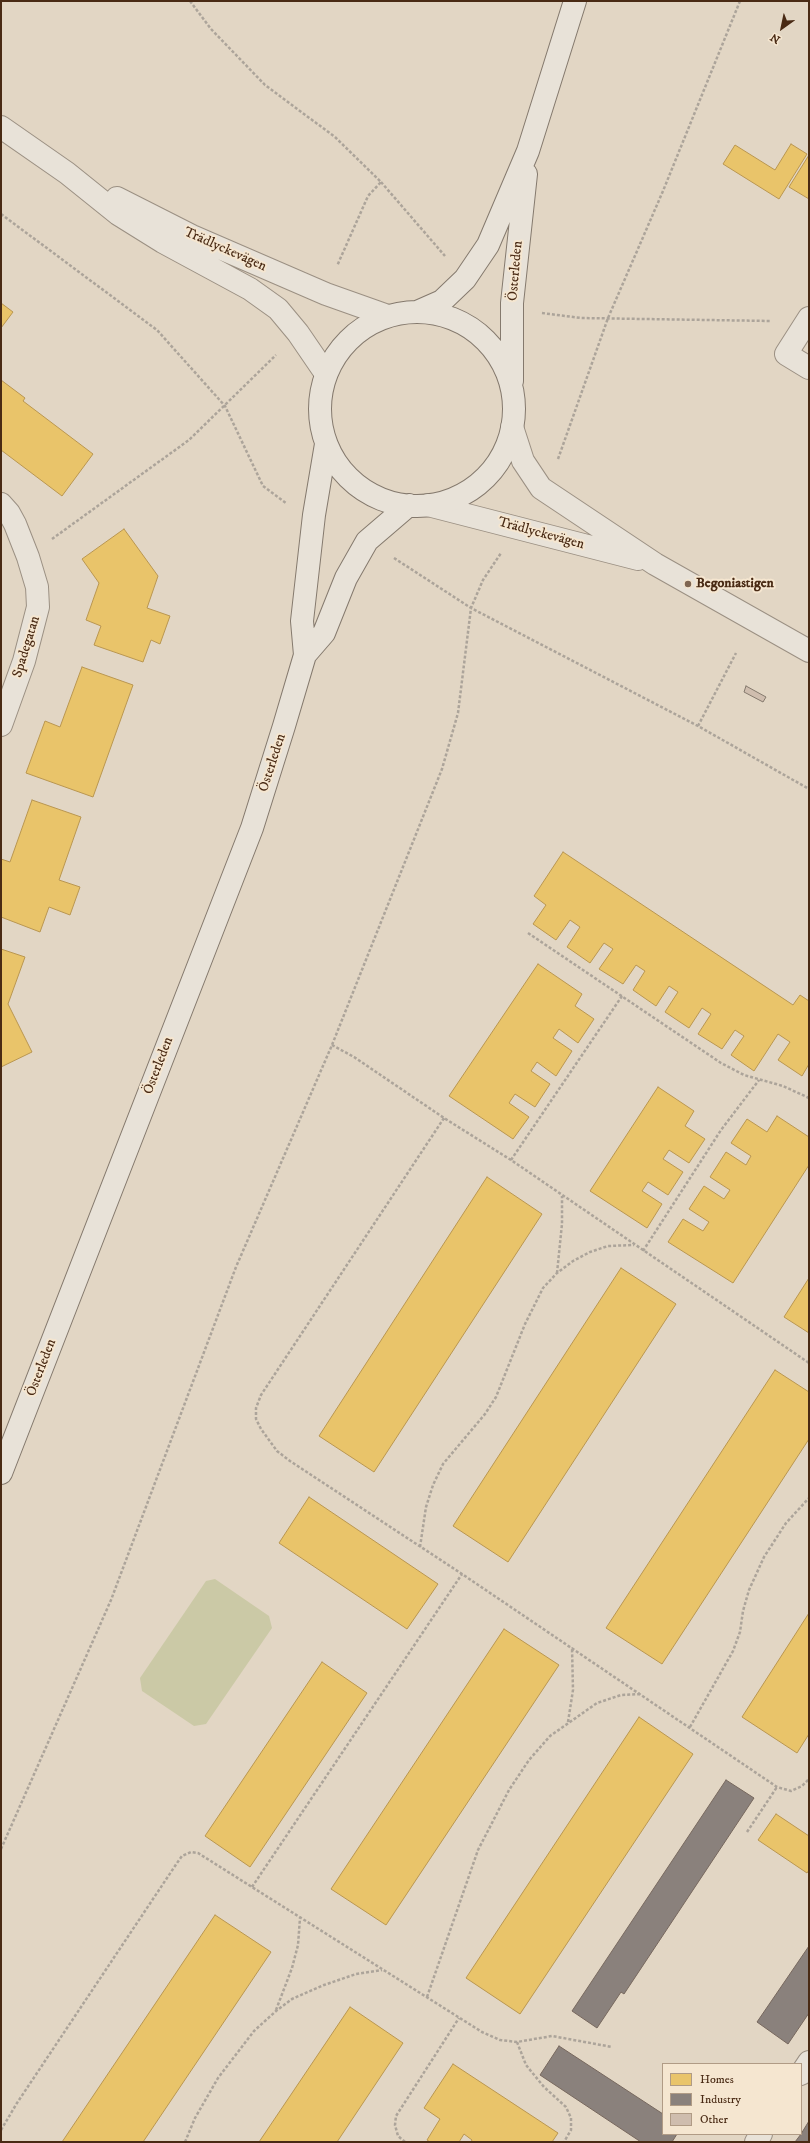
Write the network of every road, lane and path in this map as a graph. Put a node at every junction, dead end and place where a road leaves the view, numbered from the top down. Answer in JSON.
{"nodes":[{"id":1,"x":575,"y":1,"type":"edge"},
{"id":2,"x":740,"y":1,"type":"edge"},
{"id":3,"x":1,"y":127,"type":"edge"},
{"id":4,"x":528,"y":151,"type":"junction"},
{"id":5,"x":67,"y":173,"type":"junction"},
{"id":6,"x":381,"y":182,"type":"dead end"},
{"id":7,"x":1,"y":214,"type":"edge"},
{"id":8,"x":465,"y":279,"type":"junction"},
{"id":9,"x":512,"y":303,"type":"junction"},
{"id":10,"x":417,"y":312,"type":"junction"},
{"id":11,"x":388,"y":316,"type":"junction"},
{"id":12,"x":608,"y":318,"type":"junction"},
{"id":13,"x":809,"y":318,"type":"edge"},
{"id":14,"x":778,"y":321,"type":"dead end"},
{"id":15,"x":809,"y":368,"type":"edge"},
{"id":16,"x":326,"y":374,"type":"junction"},
{"id":17,"x":512,"y":392,"type":"junction"},
{"id":18,"x":512,"y":427,"type":"junction"},
{"id":19,"x":326,"y":444,"type":"junction"},
{"id":20,"x":541,"y":488,"type":"junction"},
{"id":21,"x":1,"y":504,"type":"edge"},
{"id":22,"x":418,"y":505,"type":"junction"},
{"id":23,"x":314,"y":515,"type":"junction"},
{"id":24,"x":515,"y":527,"type":"junction"},
{"id":25,"x":367,"y":541,"type":"junction"},
{"id":26,"x":655,"y":564,"type":"junction"},
{"id":27,"x":471,"y":608,"type":"junction"},
{"id":28,"x":809,"y":651,"type":"edge"},
{"id":29,"x":736,"y":653,"type":"dead end"},
{"id":30,"x":305,"y":655,"type":"junction"},
{"id":31,"x":1,"y":725,"type":"edge"},
{"id":32,"x":698,"y":726,"type":"junction"},
{"id":33,"x":809,"y":789,"type":"edge"},
{"id":34,"x":528,"y":933,"type":"dead end"},
{"id":35,"x":622,"y":996,"type":"junction"},
{"id":36,"x":332,"y":1045,"type":"junction"},
{"id":37,"x":760,"y":1080,"type":"junction"},
{"id":38,"x":809,"y":1098,"type":"edge"},
{"id":39,"x":444,"y":1118,"type":"junction"},
{"id":40,"x":511,"y":1160,"type":"junction"},
{"id":41,"x":562,"y":1196,"type":"junction"},
{"id":42,"x":634,"y":1244,"type":"junction"},
{"id":43,"x":643,"y":1251,"type":"junction"},
{"id":44,"x":557,"y":1273,"type":"junction"},
{"id":45,"x":809,"y":1363,"type":"edge"},
{"id":46,"x":1,"y":1473,"type":"edge"},
{"id":47,"x":809,"y":1498,"type":"edge"},
{"id":48,"x":420,"y":1547,"type":"junction"},
{"id":49,"x":462,"y":1574,"type":"junction"},
{"id":50,"x":572,"y":1648,"type":"junction"},
{"id":51,"x":640,"y":1694,"type":"junction"},
{"id":52,"x":568,"y":1722,"type":"junction"},
{"id":53,"x":690,"y":1727,"type":"junction"},
{"id":54,"x":809,"y":1779,"type":"edge"},
{"id":55,"x":777,"y":1786,"type":"junction"},
{"id":56,"x":747,"y":1832,"type":"dead end"},
{"id":57,"x":1,"y":1849,"type":"edge"},
{"id":58,"x":252,"y":1887,"type":"junction"},
{"id":59,"x":300,"y":1918,"type":"junction"},
{"id":60,"x":382,"y":1970,"type":"junction"},
{"id":61,"x":427,"y":1997,"type":"junction"},
{"id":62,"x":276,"y":2011,"type":"junction"},
{"id":63,"x":459,"y":2018,"type":"junction"},
{"id":64,"x":517,"y":2042,"type":"junction"},
{"id":65,"x":612,"y":2047,"type":"dead end"},
{"id":66,"x":809,"y":2062,"type":"edge"},
{"id":67,"x":802,"y":2072,"type":"edge"},
{"id":68,"x":1,"y":2130,"type":"edge"},
{"id":69,"x":185,"y":2142,"type":"edge"},
{"id":70,"x":405,"y":2142,"type":"edge"},
{"id":71,"x":564,"y":2142,"type":"edge"}],
"edges":[{"from":1,"to":4,"type":"main road","name":"Österleden"},
{"from":2,"to":12,"type":"path"},
{"from":3,"to":5,"type":"main road","name":"Trädlyckevägen"},
{"from":4,"to":8,"type":"main road","name":"Österleden"},
{"from":4,"to":9,"type":"main road","name":"Österleden"},
{"from":5,"to":11,"type":"main road","name":"Trädlyckevägen"},
{"from":5,"to":16,"type":"main road","name":"Trädlyckevägen"},
{"from":6,"to":8,"type":"path"},
{"from":7,"to":23,"type":"path"},
{"from":8,"to":10,"type":"main road","name":"Österleden"},
{"from":9,"to":12,"type":"path"},
{"from":9,"to":17,"type":"main road","name":"Österleden"},
{"from":10,"to":11,"type":"main road","name":"Trädlyckevägen"},
{"from":10,"to":17,"type":"main road","name":"Trädlyckevägen"},
{"from":11,"to":16,"type":"main road","name":"Trädlyckevägen"},
{"from":12,"to":14,"type":"path"},
{"from":12,"to":20,"type":"path"},
{"from":13,"to":15,"type":"main road"},
{"from":16,"to":19,"type":"main road","name":"Trädlyckevägen"},
{"from":17,"to":18,"type":"main road","name":"Trädlyckevägen"},
{"from":18,"to":20,"type":"main road","name":"Trädlyckevägen"},
{"from":18,"to":22,"type":"main road","name":"Trädlyckevägen"},
{"from":19,"to":22,"type":"main road","name":"Trädlyckevägen"},
{"from":19,"to":23,"type":"main road","name":"Österleden"},
{"from":20,"to":26,"type":"main road","name":"Trädlyckevägen"},
{"from":21,"to":31,"type":"main road","name":"Spadegatan"},
{"from":22,"to":24,"type":"main road","name":"Trädlyckevägen"},
{"from":22,"to":25,"type":"main road","name":"Österleden"},
{"from":23,"to":30,"type":"main road","name":"Österleden"},
{"from":24,"to":26,"type":"main road","name":"Trädlyckevägen"},
{"from":24,"to":27,"type":"path"},
{"from":25,"to":27,"type":"path"},
{"from":25,"to":30,"type":"main road","name":"Österleden"},
{"from":26,"to":28,"type":"main road","name":"Trädlyckevägen"},
{"from":27,"to":32,"type":"path"},
{"from":27,"to":36,"type":"path"},
{"from":29,"to":32,"type":"path"},
{"from":30,"to":46,"type":"main road","name":"Österleden"},
{"from":32,"to":33,"type":"path"},
{"from":34,"to":35,"type":"path"},
{"from":35,"to":37,"type":"path"},
{"from":35,"to":40,"type":"path"},
{"from":36,"to":39,"type":"path"},
{"from":36,"to":57,"type":"path"},
{"from":37,"to":38,"type":"path"},
{"from":37,"to":43,"type":"path"},
{"from":39,"to":40,"type":"path"},
{"from":39,"to":48,"type":"path"},
{"from":40,"to":41,"type":"path"},
{"from":41,"to":42,"type":"path"},
{"from":41,"to":44,"type":"path"},
{"from":42,"to":43,"type":"path"},
{"from":42,"to":44,"type":"path"},
{"from":43,"to":45,"type":"path"},
{"from":44,"to":48,"type":"path"},
{"from":47,"to":53,"type":"path"},
{"from":48,"to":49,"type":"path"},
{"from":49,"to":50,"type":"path"},
{"from":49,"to":58,"type":"path"},
{"from":50,"to":51,"type":"path"},
{"from":50,"to":52,"type":"path"},
{"from":51,"to":52,"type":"path"},
{"from":51,"to":53,"type":"path"},
{"from":52,"to":61,"type":"path"},
{"from":53,"to":55,"type":"path"},
{"from":54,"to":55,"type":"path"},
{"from":55,"to":56,"type":"path"},
{"from":58,"to":59,"type":"path"},
{"from":58,"to":68,"type":"path"},
{"from":59,"to":60,"type":"path"},
{"from":59,"to":62,"type":"path"},
{"from":60,"to":61,"type":"path"},
{"from":60,"to":62,"type":"path"},
{"from":61,"to":63,"type":"path"},
{"from":62,"to":69,"type":"path"},
{"from":63,"to":64,"type":"path"},
{"from":63,"to":70,"type":"path"},
{"from":64,"to":65,"type":"path"},
{"from":64,"to":71,"type":"path"},
{"from":66,"to":67,"type":"main road"}]}
